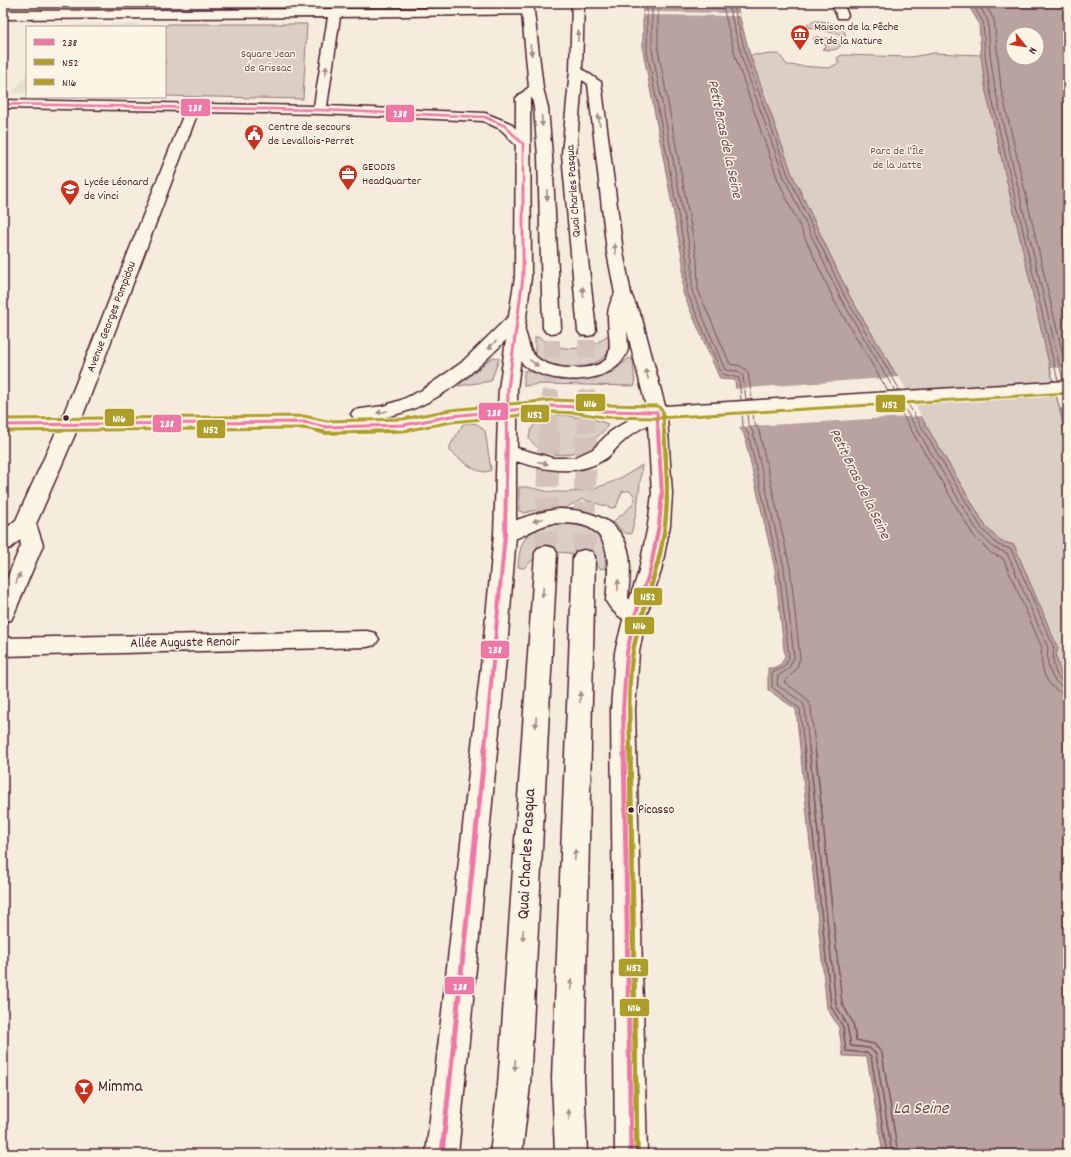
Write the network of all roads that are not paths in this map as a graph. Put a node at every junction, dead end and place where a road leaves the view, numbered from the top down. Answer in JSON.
{"nodes":[{"id":1,"x":578,"y":3,"type":"edge"},
{"id":2,"x":837,"y":3,"type":"edge"},
{"id":3,"x":255,"y":8,"type":"edge"},
{"id":4,"x":527,"y":8,"type":"edge"},
{"id":5,"x":334,"y":14,"type":"junction"},
{"id":6,"x":3,"y":15,"type":"edge"},
{"id":7,"x":842,"y":15,"type":"dead end"},
{"id":8,"x":576,"y":70,"type":"junction"},
{"id":9,"x":536,"y":88,"type":"junction"},
{"id":10,"x":3,"y":104,"type":"edge"},
{"id":11,"x":193,"y":108,"type":"junction"},
{"id":12,"x":320,"y":110,"type":"junction"},
{"id":13,"x":523,"y":144,"type":"junction"},
{"id":14,"x":622,"y":294,"type":"junction"},
{"id":15,"x":517,"y":323,"type":"junction"},
{"id":16,"x":552,"y":328,"type":"tunnel mouth"},
{"id":17,"x":587,"y":331,"type":"tunnel mouth"},
{"id":18,"x":1068,"y":387,"type":"edge"},
{"id":19,"x":507,"y":410,"type":"junction"},
{"id":20,"x":657,"y":412,"type":"junction"},
{"id":21,"x":304,"y":422,"type":"junction"},
{"id":22,"x":70,"y":423,"type":"junction"},
{"id":23,"x":3,"y":425,"type":"edge"},
{"id":24,"x":506,"y":451,"type":"junction"},
{"id":25,"x":3,"y":524,"type":"edge"},
{"id":26,"x":25,"y":524,"type":"junction"},
{"id":27,"x":505,"y":535,"type":"junction"},
{"id":28,"x":3,"y":543,"type":"edge"},
{"id":29,"x":546,"y":553,"type":"tunnel mouth"},
{"id":30,"x":584,"y":557,"type":"tunnel mouth"},
{"id":31,"x":3,"y":614,"type":"edge"},
{"id":32,"x":635,"y":616,"type":"junction"},
{"id":33,"x":367,"y":639,"type":"dead end"},
{"id":34,"x":3,"y":648,"type":"edge"},
{"id":35,"x":442,"y":1154,"type":"edge"},
{"id":36,"x":506,"y":1154,"type":"edge"},
{"id":37,"x":571,"y":1154,"type":"edge"},
{"id":38,"x":631,"y":1154,"type":"edge"}],
"edges":[{"from":8,"to":1,"type":"main road","name":"Quai Charles Pasqua","one_way":true},
{"from":2,"to":7,"type":"main road"},
{"from":3,"to":5,"type":"main road"},
{"from":3,"to":6,"type":"main road"},
{"from":4,"to":5,"type":"main road"},
{"from":4,"to":9,"type":"main road","name":"Quai Charles Pasqua","one_way":true},
{"from":12,"to":5,"type":"main road","one_way":true},
{"from":14,"to":8,"type":"main road","one_way":true},
{"from":17,"to":8,"type":"main road","name":"Quai Charles Pasqua","one_way":true},
{"from":9,"to":13,"type":"main road"},
{"from":9,"to":16,"type":"main road","name":"Quai Charles Pasqua","one_way":true},
{"from":10,"to":11,"type":"main road"},
{"from":11,"to":12,"type":"main road"},
{"from":11,"to":22,"type":"main road","name":"Avenue Georges Pompidou"},
{"from":12,"to":13,"type":"main road"},
{"from":13,"to":15,"type":"main road"},
{"from":15,"to":14,"type":"main road","one_way":true},
{"from":20,"to":14,"type":"main road","one_way":true},
{"from":15,"to":19,"type":"main road"},
{"from":15,"to":21,"type":"main road","one_way":true},
{"from":18,"to":20,"type":"main road"},
{"from":19,"to":20,"type":"main road"},
{"from":19,"to":21,"type":"main road"},
{"from":19,"to":24,"type":"main road"},
{"from":24,"to":20,"type":"main road","one_way":true},
{"from":20,"to":32,"type":"main road"},
{"from":21,"to":22,"type":"main road"},
{"from":22,"to":23,"type":"main road"},
{"from":22,"to":26,"type":"main road","name":"Avenue Georges Pompidou"},
{"from":24,"to":27,"type":"main road"},
{"from":25,"to":26,"type":"main road"},
{"from":26,"to":28,"type":"main road","name":"Avenue Georges Pompidou"},
{"from":31,"to":26,"type":"main road","one_way":true},
{"from":32,"to":27,"type":"main road","one_way":true},
{"from":27,"to":35,"type":"main road"},
{"from":29,"to":36,"type":"main road","name":"Quai Charles Pasqua","one_way":true},
{"from":37,"to":30,"type":"main road","one_way":true},
{"from":32,"to":38,"type":"main road"},
{"from":33,"to":34,"type":"main road","name":"Allée Auguste Renoir"}]}
